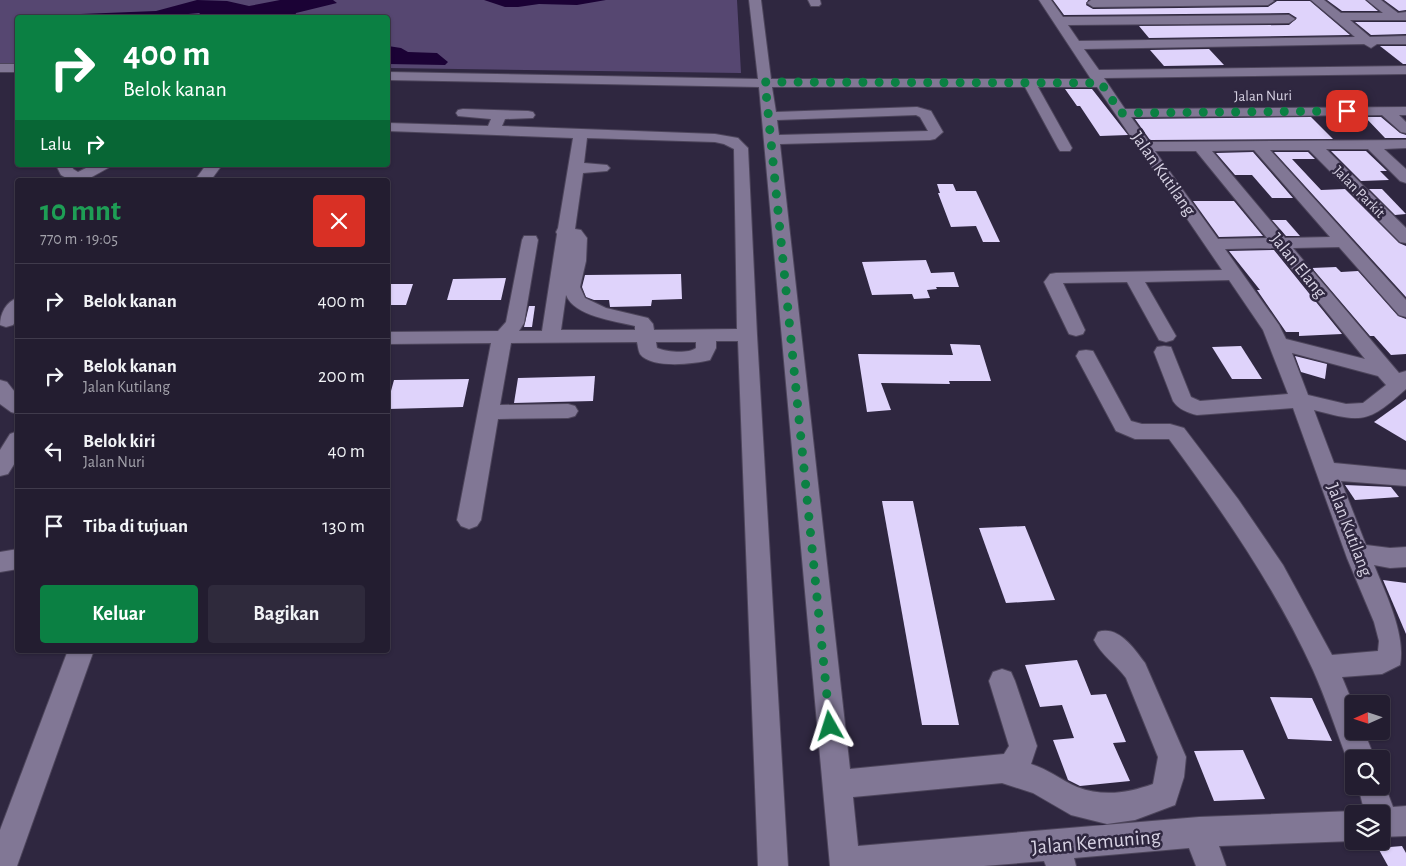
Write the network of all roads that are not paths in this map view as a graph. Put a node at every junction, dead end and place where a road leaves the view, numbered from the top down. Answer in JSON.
{"nodes":[{"id":1,"x":755,"y":0,"type":"edge"},
{"id":2,"x":1045,"y":0,"type":"edge"},
{"id":3,"x":1268,"y":0,"type":"edge"},
{"id":4,"x":1316,"y":0,"type":"edge"},
{"id":5,"x":1373,"y":0,"type":"edge"},
{"id":6,"x":1092,"y":1,"type":"edge"},
{"id":7,"x":1401,"y":16,"type":"edge"},
{"id":8,"x":1338,"y":17,"type":"junction"},
{"id":9,"x":1060,"y":21,"type":"junction"},
{"id":10,"x":1108,"y":21,"type":"junction"},
{"id":11,"x":1296,"y":24,"type":"junction"},
{"id":12,"x":1366,"y":40,"type":"junction"},
{"id":13,"x":1406,"y":40,"type":"edge"},
{"id":14,"x":1316,"y":41,"type":"junction"},
{"id":15,"x":1076,"y":45,"type":"junction"},
{"id":16,"x":0,"y":63,"type":"edge"},
{"id":17,"x":15,"y":63,"type":"edge"},
{"id":18,"x":0,"y":68,"type":"edge"},
{"id":19,"x":15,"y":68,"type":"edge"},
{"id":20,"x":390,"y":70,"type":"edge"},
{"id":21,"x":1405,"y":72,"type":"edge"},
{"id":22,"x":390,"y":76,"type":"edge"},
{"id":23,"x":0,"y":79,"type":"edge"},
{"id":24,"x":765,"y":79,"type":"junction"},
{"id":25,"x":1098,"y":79,"type":"junction"},
{"id":26,"x":15,"y":80,"type":"edge"},
{"id":27,"x":1030,"y":84,"type":"junction"},
{"id":28,"x":1406,"y":110,"type":"edge"},
{"id":29,"x":1385,"y":111,"type":"junction"},
{"id":30,"x":464,"y":113,"type":"dead end"},
{"id":31,"x":1121,"y":113,"type":"junction"},
{"id":32,"x":500,"y":115,"type":"junction"},
{"id":33,"x":528,"y":115,"type":"dead end"},
{"id":34,"x":769,"y":116,"type":"junction"},
{"id":35,"x":791,"y":116,"type":"junction"},
{"id":36,"x":390,"y":127,"type":"edge"},
{"id":37,"x":1406,"y":129,"type":"edge"},
{"id":38,"x":493,"y":130,"type":"junction"},
{"id":39,"x":581,"y":132,"type":"junction"},
{"id":40,"x":796,"y":139,"type":"junction"},
{"id":41,"x":772,"y":140,"type":"junction"},
{"id":42,"x":1371,"y":144,"type":"junction"},
{"id":43,"x":1406,"y":144,"type":"edge"},
{"id":44,"x":1258,"y":145,"type":"junction"},
{"id":45,"x":1313,"y":145,"type":"junction"},
{"id":46,"x":1200,"y":146,"type":"junction"},
{"id":47,"x":1144,"y":147,"type":"junction"},
{"id":48,"x":1065,"y":148,"type":"dead end"},
{"id":49,"x":65,"y":167,"type":"edge"},
{"id":50,"x":100,"y":167,"type":"edge"},
{"id":51,"x":213,"y":167,"type":"edge"},
{"id":52,"x":575,"y":168,"type":"junction"},
{"id":53,"x":602,"y":168,"type":"dead end"},
{"id":54,"x":79,"y":178,"type":"edge"},
{"id":55,"x":83,"y":178,"type":"edge"},
{"id":56,"x":204,"y":178,"type":"edge"},
{"id":57,"x":1406,"y":178,"type":"edge"},
{"id":58,"x":1406,"y":238,"type":"edge"},
{"id":59,"x":530,"y":240,"type":"dead end"},
{"id":60,"x":1279,"y":242,"type":"junction"},
{"id":61,"x":1344,"y":242,"type":"junction"},
{"id":62,"x":1211,"y":244,"type":"junction"},
{"id":63,"x":568,"y":261,"type":"junction"},
{"id":64,"x":1234,"y":275,"type":"junction"},
{"id":65,"x":1134,"y":278,"type":"junction"},
{"id":66,"x":15,"y":309,"type":"edge"},
{"id":67,"x":1406,"y":311,"type":"edge"},
{"id":68,"x":8,"y":320,"type":"edge"},
{"id":69,"x":1076,"y":330,"type":"dead end"},
{"id":70,"x":747,"y":335,"type":"junction"},
{"id":71,"x":646,"y":336,"type":"junction"},
{"id":72,"x":390,"y":338,"type":"edge"},
{"id":73,"x":502,"y":338,"type":"junction"},
{"id":74,"x":550,"y":338,"type":"junction"},
{"id":75,"x":1279,"y":343,"type":"junction"},
{"id":76,"x":1086,"y":356,"type":"dead end"},
{"id":77,"x":1382,"y":370,"type":"junction"},
{"id":78,"x":1401,"y":382,"type":"edge"},
{"id":79,"x":0,"y":387,"type":"edge"},
{"id":80,"x":1301,"y":400,"type":"junction"},
{"id":81,"x":15,"y":405,"type":"edge"},
{"id":82,"x":568,"y":411,"type":"dead end"},
{"id":83,"x":489,"y":412,"type":"junction"},
{"id":84,"x":15,"y":444,"type":"edge"},
{"id":85,"x":0,"y":468,"type":"edge"},
{"id":86,"x":1326,"y":471,"type":"junction"},
{"id":87,"x":1406,"y":478,"type":"edge"},
{"id":88,"x":469,"y":520,"type":"dead end"},
{"id":89,"x":1357,"y":553,"type":"junction"},
{"id":90,"x":1406,"y":557,"type":"edge"},
{"id":91,"x":15,"y":560,"type":"edge"},
{"id":92,"x":0,"y":562,"type":"edge"},
{"id":93,"x":1396,"y":629,"type":"edge"},
{"id":94,"x":1107,"y":640,"type":"dead end"},
{"id":95,"x":80,"y":653,"type":"edge"},
{"id":96,"x":1325,"y":667,"type":"junction"},
{"id":97,"x":1002,"y":681,"type":"dead end"},
{"id":98,"x":1357,"y":750,"type":"edge"},
{"id":99,"x":1002,"y":769,"type":"junction"},
{"id":100,"x":836,"y":784,"type":"junction"},
{"id":101,"x":1406,"y":821,"type":"edge"},
{"id":102,"x":1390,"y":822,"type":"edge"},
{"id":103,"x":1345,"y":826,"type":"edge"},
{"id":104,"x":1199,"y":832,"type":"junction"},
{"id":105,"x":1057,"y":856,"type":"edge"},
{"id":106,"x":844,"y":865,"type":"edge"},
{"id":107,"x":2,"y":866,"type":"edge"},
{"id":108,"x":773,"y":866,"type":"edge"},
{"id":109,"x":1211,"y":866,"type":"edge"}],
"edges":[{"from":1,"to":24,"type":"street"},
{"from":2,"to":9,"type":"street","name":"Jalan Kutilang"},
{"from":3,"to":6,"type":"street"},
{"from":3,"to":11,"type":"street"},
{"from":4,"to":8,"type":"street"},
{"from":5,"to":7,"type":"street"},
{"from":6,"to":10,"type":"street"},
{"from":7,"to":8,"type":"street"},
{"from":8,"to":12,"type":"street"},
{"from":9,"to":10,"type":"street"},
{"from":9,"to":15,"type":"street","name":"Jalan Kutilang"},
{"from":10,"to":11,"type":"street"},
{"from":11,"to":14,"type":"street"},
{"from":12,"to":13,"type":"street"},
{"from":12,"to":14,"type":"street"},
{"from":12,"to":21,"type":"street"},
{"from":14,"to":15,"type":"street"},
{"from":15,"to":25,"type":"street","name":"Jalan Kutilang"},
{"from":16,"to":17,"type":"street"},
{"from":18,"to":19,"type":"street"},
{"from":20,"to":24,"type":"street"},
{"from":21,"to":25,"type":"street"},
{"from":22,"to":24,"type":"street"},
{"from":23,"to":26,"type":"street"},
{"from":24,"to":27,"type":"street"},
{"from":24,"to":34,"type":"street"},
{"from":25,"to":27,"type":"street"},
{"from":25,"to":31,"type":"street","name":"Jalan Kutilang"},
{"from":27,"to":48,"type":"street"},
{"from":28,"to":29,"type":"street","name":"Jalan Nuri"},
{"from":29,"to":31,"type":"street","name":"Jalan Nuri"},
{"from":29,"to":37,"type":"street"},
{"from":30,"to":32,"type":"street"},
{"from":31,"to":47,"type":"street","name":"Jalan Kutilang"},
{"from":32,"to":33,"type":"street"},
{"from":32,"to":38,"type":"street"},
{"from":34,"to":35,"type":"street"},
{"from":34,"to":41,"type":"street"},
{"from":35,"to":40,"type":"street"},
{"from":35,"to":40,"type":"street"},
{"from":36,"to":38,"type":"street"},
{"from":38,"to":39,"type":"street"},
{"from":39,"to":52,"type":"street"},
{"from":39,"to":70,"type":"street"},
{"from":40,"to":41,"type":"street"},
{"from":41,"to":100,"type":"street"},
{"from":42,"to":43,"type":"street"},
{"from":42,"to":45,"type":"street"},
{"from":42,"to":57,"type":"street"},
{"from":44,"to":45,"type":"street"},
{"from":44,"to":46,"type":"street"},
{"from":44,"to":61,"type":"street"},
{"from":45,"to":58,"type":"street","name":"Jalan Parkit"},
{"from":46,"to":47,"type":"street"},
{"from":46,"to":60,"type":"street","name":"Jalan Elang"},
{"from":47,"to":62,"type":"street","name":"Jalan Kutilang"},
{"from":49,"to":54,"type":"street"},
{"from":50,"to":55,"type":"street"},
{"from":51,"to":56,"type":"street"},
{"from":52,"to":53,"type":"street"},
{"from":52,"to":63,"type":"street"},
{"from":59,"to":73,"type":"street"},
{"from":60,"to":61,"type":"street"},
{"from":60,"to":62,"type":"street"},
{"from":60,"to":77,"type":"street","name":"Jalan Elang"},
{"from":61,"to":67,"type":"street"},
{"from":62,"to":64,"type":"street","name":"Jalan Kutilang"},
{"from":63,"to":71,"type":"street"},
{"from":63,"to":74,"type":"street"},
{"from":64,"to":65,"type":"street"},
{"from":64,"to":75,"type":"street","name":"Jalan Kutilang"},
{"from":65,"to":69,"type":"street"},
{"from":65,"to":80,"type":"street"},
{"from":66,"to":68,"type":"street"},
{"from":70,"to":71,"type":"street"},
{"from":70,"to":108,"type":"street"},
{"from":71,"to":74,"type":"street"},
{"from":72,"to":73,"type":"street"},
{"from":73,"to":74,"type":"street"},
{"from":73,"to":83,"type":"street"},
{"from":75,"to":77,"type":"street"},
{"from":75,"to":80,"type":"street","name":"Jalan Kutilang"},
{"from":76,"to":96,"type":"street"},
{"from":77,"to":78,"type":"street","name":"Jalan Elang"},
{"from":78,"to":80,"type":"street"},
{"from":79,"to":81,"type":"street"},
{"from":80,"to":86,"type":"street","name":"Jalan Kutilang"},
{"from":82,"to":83,"type":"street"},
{"from":83,"to":88,"type":"street"},
{"from":84,"to":85,"type":"street"},
{"from":86,"to":87,"type":"street"},
{"from":86,"to":89,"type":"street","name":"Jalan Kutilang"},
{"from":89,"to":90,"type":"street"},
{"from":89,"to":93,"type":"street","name":"Jalan Kutilang"},
{"from":91,"to":92,"type":"street"},
{"from":93,"to":96,"type":"street","name":"Jalan Kutilang"},
{"from":94,"to":99,"type":"street"},
{"from":95,"to":107,"type":"street"},
{"from":96,"to":98,"type":"street"},
{"from":97,"to":99,"type":"street"},
{"from":99,"to":100,"type":"street"},
{"from":100,"to":106,"type":"street"},
{"from":101,"to":102,"type":"street"},
{"from":103,"to":104,"type":"street","name":"Jalan Kemuning"},
{"from":104,"to":105,"type":"street","name":"Jalan Kemuning"},
{"from":104,"to":109,"type":"street"},
{"from":105,"to":106,"type":"street","name":"Jalan Kemuning"}]}
